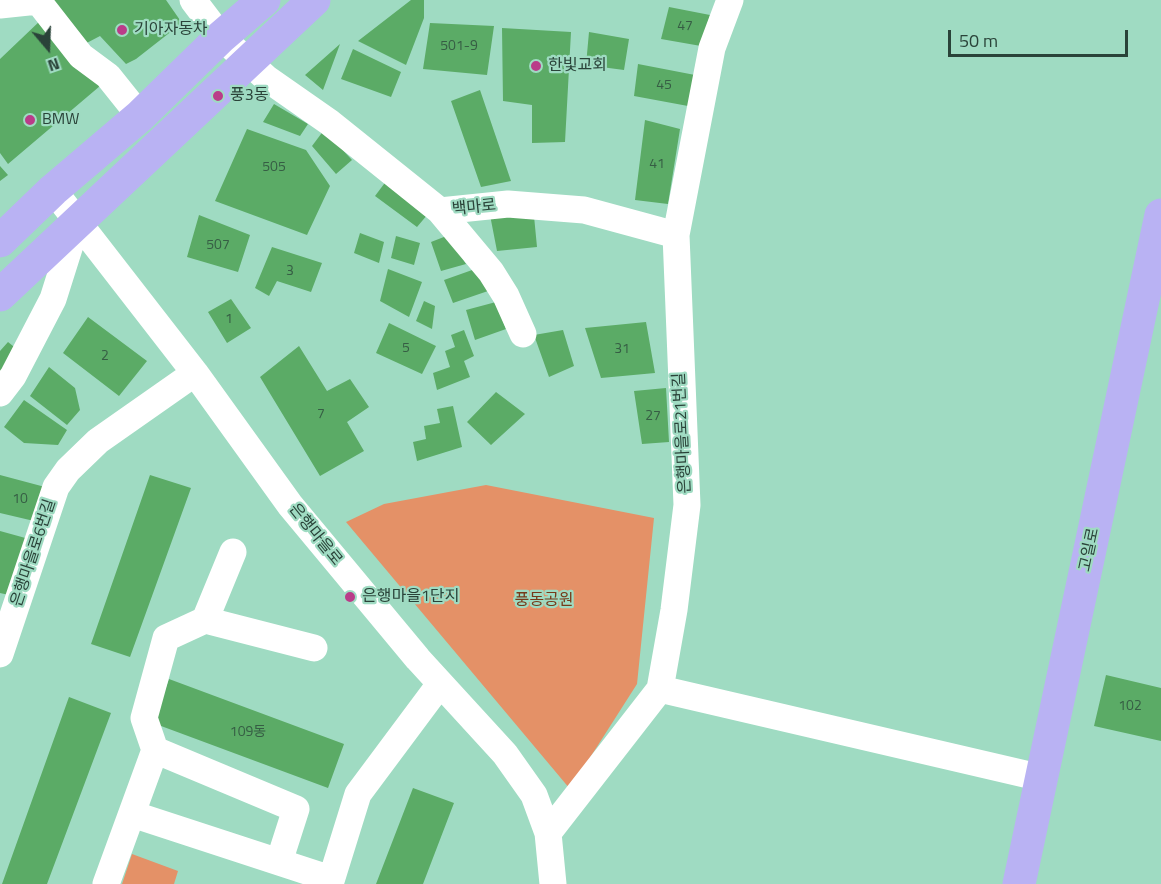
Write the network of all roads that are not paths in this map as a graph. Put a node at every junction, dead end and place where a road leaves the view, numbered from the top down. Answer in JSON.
{"nodes":[{"id":1,"x":194,"y":0,"type":"edge"},
{"id":2,"x":264,"y":0,"type":"edge"},
{"id":3,"x":314,"y":0,"type":"edge"},
{"id":4,"x":730,"y":0,"type":"edge"},
{"id":5,"x":0,"y":5,"type":"edge"},
{"id":6,"x":221,"y":37,"type":"junction"},
{"id":7,"x":248,"y":62,"type":"junction"},
{"id":8,"x":140,"y":116,"type":"junction"},
{"id":9,"x":53,"y":190,"type":"junction"},
{"id":10,"x":440,"y":212,"type":"junction"},
{"id":11,"x":1161,"y":215,"type":"edge"},
{"id":12,"x":77,"y":223,"type":"junction"},
{"id":13,"x":676,"y":235,"type":"junction"},
{"id":14,"x":0,"y":242,"type":"edge"},
{"id":15,"x":0,"y":295,"type":"edge"},
{"id":16,"x":523,"y":334,"type":"dead end"},
{"id":17,"x":195,"y":373,"type":"junction"},
{"id":18,"x":0,"y":393,"type":"edge"},
{"id":19,"x":233,"y":552,"type":"dead end"},
{"id":20,"x":205,"y":620,"type":"junction"},
{"id":21,"x":314,"y":648,"type":"dead end"},
{"id":22,"x":0,"y":654,"type":"edge"},
{"id":23,"x":440,"y":684,"type":"junction"},
{"id":24,"x":660,"y":689,"type":"junction"},
{"id":25,"x":155,"y":750,"type":"junction"},
{"id":26,"x":1042,"y":778,"type":"junction"},
{"id":27,"x":132,"y":814,"type":"junction"},
{"id":28,"x":549,"y":833,"type":"junction"},
{"id":29,"x":279,"y":862,"type":"junction"},
{"id":30,"x":331,"y":881,"type":"edge"},
{"id":31,"x":106,"y":884,"type":"edge"},
{"id":32,"x":552,"y":884,"type":"edge"},
{"id":33,"x":1020,"y":884,"type":"edge"}],
"edges":[{"from":1,"to":6,"type":"street","name":"백마로"},
{"from":2,"to":6,"type":"main road"},
{"from":3,"to":7,"type":"main road"},
{"from":4,"to":13,"type":"street","name":"은행마을로21번길"},
{"from":5,"to":8,"type":"street"},
{"from":6,"to":7,"type":"street","name":"백마로"},
{"from":6,"to":8,"type":"main road"},
{"from":7,"to":10,"type":"street","name":"백마로"},
{"from":7,"to":12,"type":"main road"},
{"from":8,"to":9,"type":"main road"},
{"from":9,"to":12,"type":"street","name":"은행마을로"},
{"from":9,"to":14,"type":"main road"},
{"from":10,"to":13,"type":"street","name":"백마로"},
{"from":10,"to":16,"type":"street"},
{"from":11,"to":26,"type":"main road","name":"고일로"},
{"from":12,"to":15,"type":"main road"},
{"from":12,"to":17,"type":"street","name":"은행마을로"},
{"from":12,"to":18,"type":"street"},
{"from":13,"to":24,"type":"street","name":"은행마을로21번길"},
{"from":17,"to":22,"type":"street","name":"은행마을로6번길"},
{"from":17,"to":23,"type":"street","name":"은행마을로"},
{"from":19,"to":20,"type":"street"},
{"from":20,"to":21,"type":"street"},
{"from":20,"to":25,"type":"street"},
{"from":23,"to":28,"type":"street","name":"은행마을로"},
{"from":23,"to":30,"type":"street"},
{"from":24,"to":26,"type":"street"},
{"from":24,"to":28,"type":"street","name":"은행마을로21번길"},
{"from":25,"to":27,"type":"street"},
{"from":25,"to":29,"type":"street"},
{"from":26,"to":33,"type":"main road","name":"고일로"},
{"from":27,"to":29,"type":"street"},
{"from":27,"to":31,"type":"street"},
{"from":28,"to":32,"type":"street","name":"은행마을로"},
{"from":29,"to":30,"type":"street"}]}
